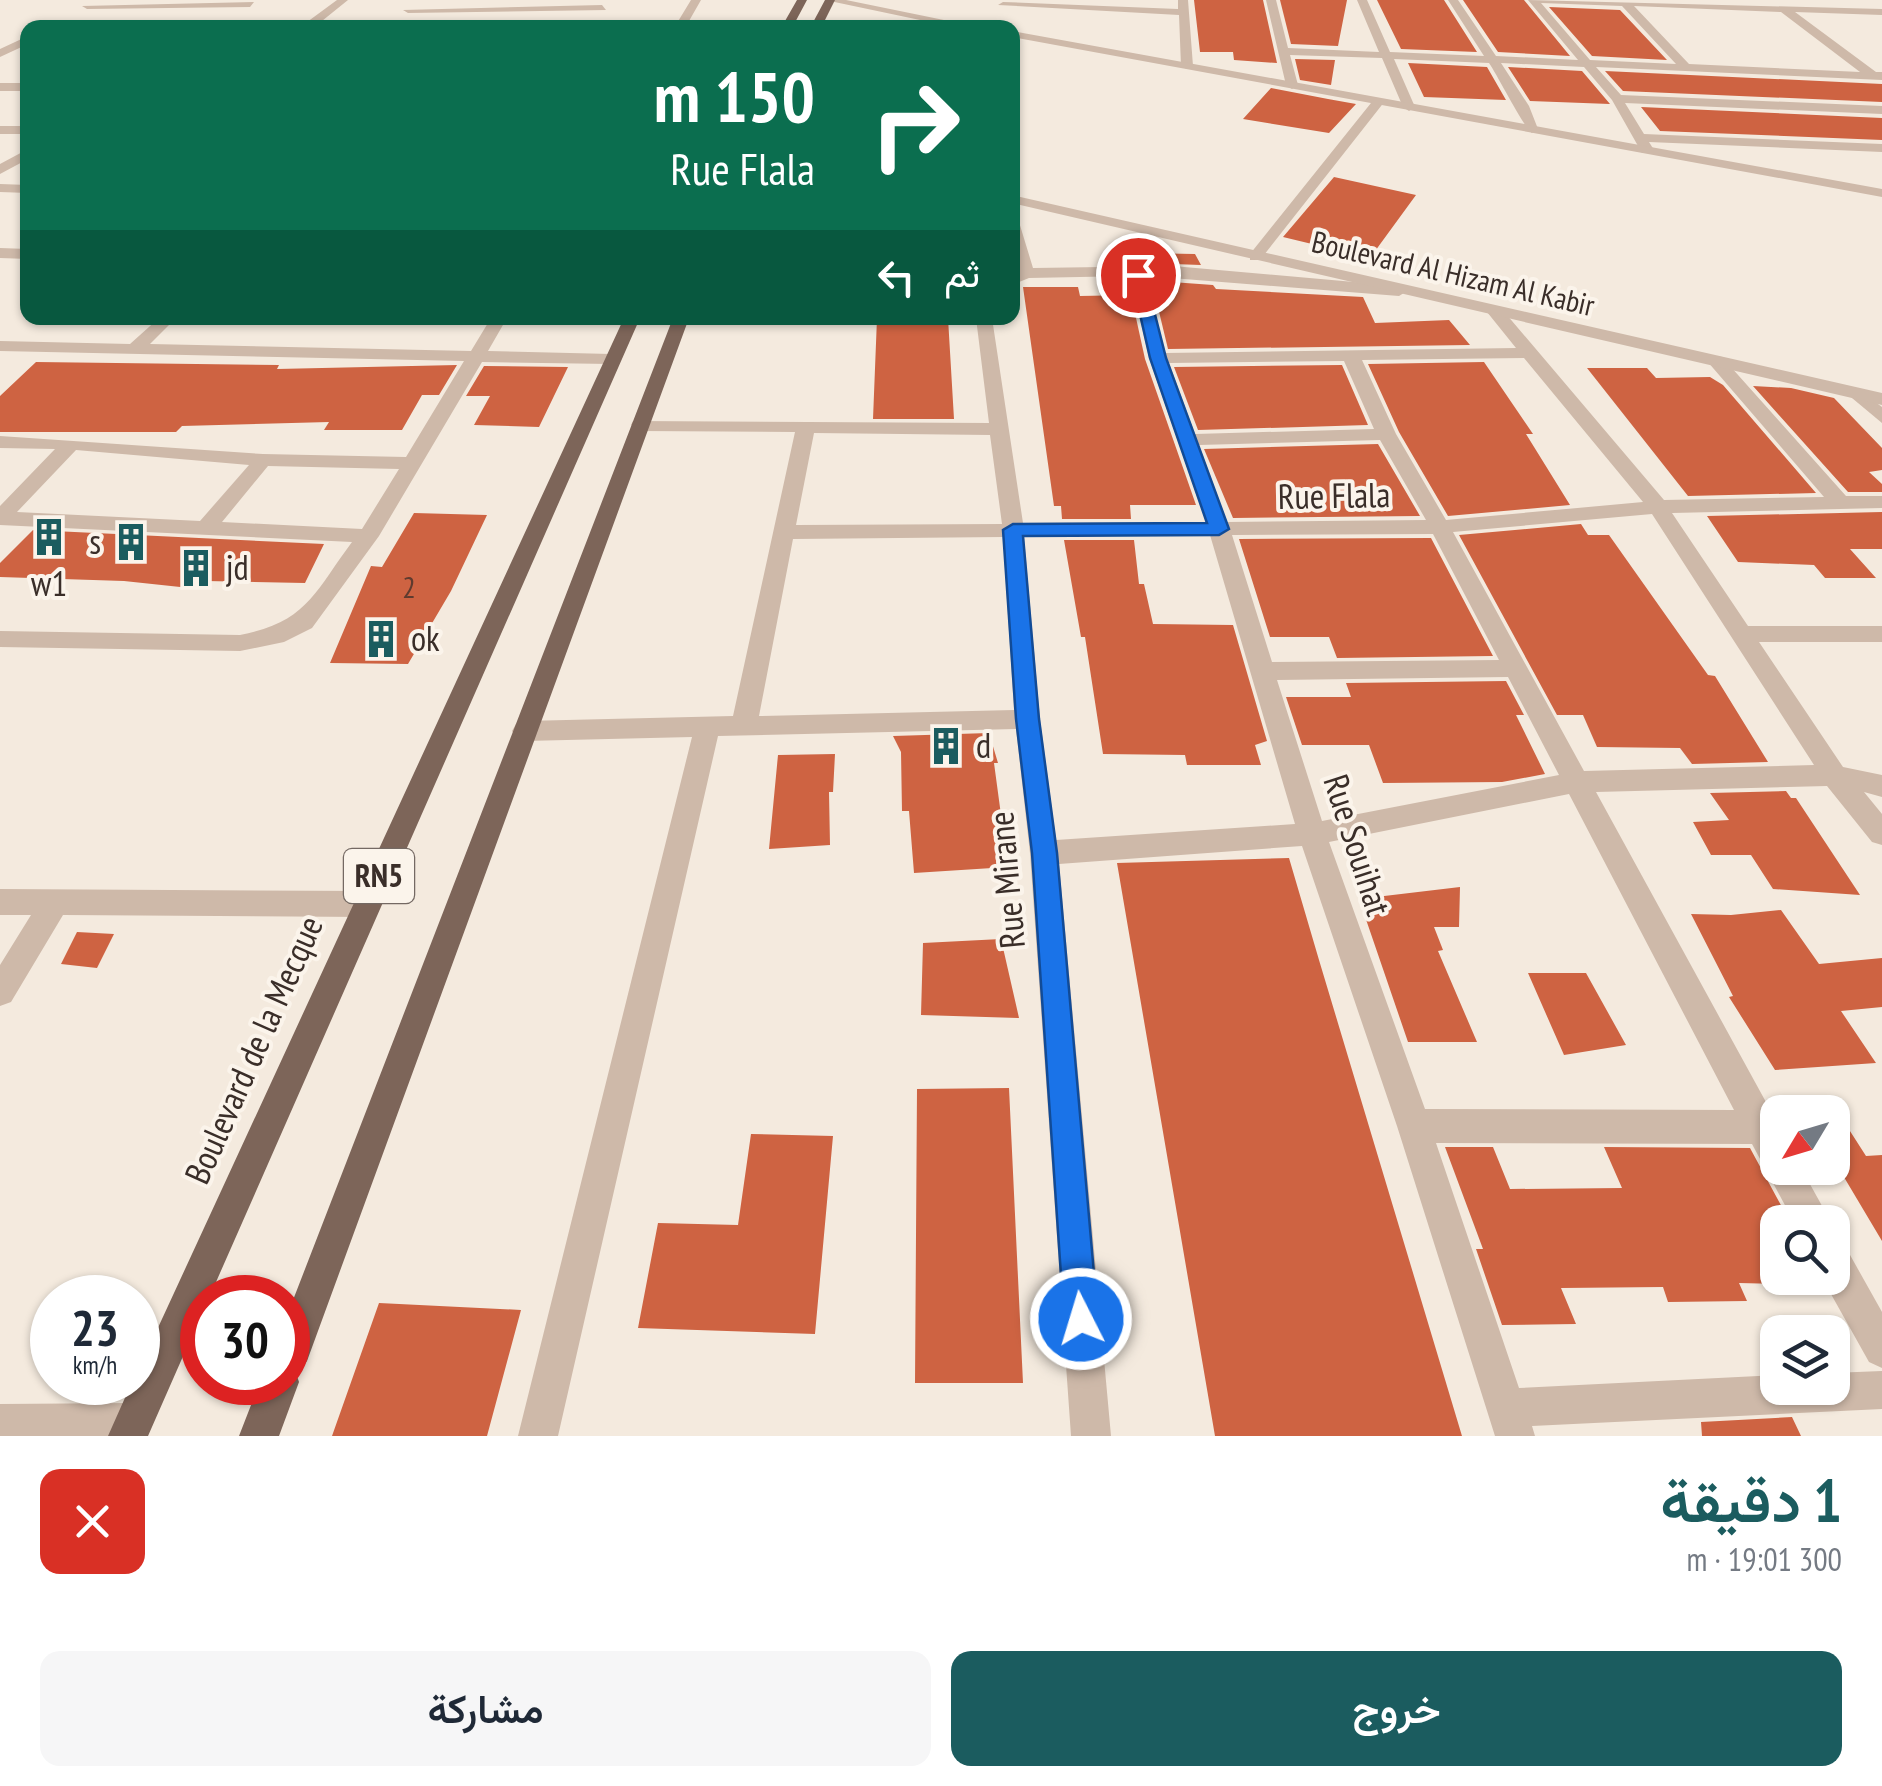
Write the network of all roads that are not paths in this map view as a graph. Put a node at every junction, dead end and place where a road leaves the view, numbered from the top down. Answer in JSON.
{"nodes":[{"id":1,"x":98,"y":0,"type":"edge"},
{"id":2,"x":343,"y":0,"type":"edge"},
{"id":3,"x":420,"y":0,"type":"edge"},
{"id":4,"x":830,"y":0,"type":"edge"},
{"id":5,"x":1271,"y":0,"type":"edge"},
{"id":6,"x":1362,"y":0,"type":"edge"},
{"id":7,"x":1454,"y":0,"type":"edge"},
{"id":8,"x":1533,"y":0,"type":"edge"},
{"id":9,"x":1542,"y":0,"type":"edge"},
{"id":10,"x":1772,"y":0,"type":"edge"},
{"id":11,"x":1857,"y":0,"type":"edge"},
{"id":12,"x":254,"y":2,"type":"edge"},
{"id":13,"x":1624,"y":2,"type":"edge"},
{"id":14,"x":161,"y":3,"type":"edge"},
{"id":15,"x":516,"y":4,"type":"edge"},
{"id":16,"x":86,"y":6,"type":"junction"},
{"id":17,"x":1184,"y":6,"type":"edge"},
{"id":18,"x":1003,"y":7,"type":"edge"},
{"id":19,"x":1783,"y":8,"type":"junction"},
{"id":20,"x":602,"y":9,"type":"edge"},
{"id":21,"x":1879,"y":14,"type":"edge"},
{"id":22,"x":62,"y":20,"type":"edge"},
{"id":23,"x":227,"y":20,"type":"edge"},
{"id":24,"x":316,"y":20,"type":"edge"},
{"id":25,"x":936,"y":20,"type":"edge"},
{"id":26,"x":1020,"y":35,"type":"edge"},
{"id":27,"x":1285,"y":51,"type":"junction"},
{"id":28,"x":1386,"y":55,"type":"junction"},
{"id":29,"x":1492,"y":60,"type":"junction"},
{"id":30,"x":1587,"y":64,"type":"junction"},
{"id":31,"x":1187,"y":66,"type":"junction"},
{"id":32,"x":1686,"y":68,"type":"junction"},
{"id":33,"x":1776,"y":71,"type":"junction"},
{"id":34,"x":1877,"y":76,"type":"edge"},
{"id":35,"x":1292,"y":85,"type":"junction"},
{"id":36,"x":1617,"y":99,"type":"junction"},
{"id":37,"x":1379,"y":101,"type":"junction"},
{"id":38,"x":1409,"y":107,"type":"junction"},
{"id":39,"x":1817,"y":107,"type":"junction"},
{"id":40,"x":1882,"y":110,"type":"edge"},
{"id":41,"x":1838,"y":125,"type":"dead end"},
{"id":42,"x":1532,"y":129,"type":"junction"},
{"id":43,"x":1850,"y":136,"type":"dead end"},
{"id":44,"x":1644,"y":144,"type":"junction"},
{"id":45,"x":1862,"y":146,"type":"junction"},
{"id":46,"x":1882,"y":148,"type":"edge"},
{"id":47,"x":1882,"y":162,"type":"edge"},
{"id":48,"x":1882,"y":194,"type":"edge"},
{"id":49,"x":1020,"y":201,"type":"edge"},
{"id":50,"x":1255,"y":257,"type":"junction"},
{"id":51,"x":1138,"y":275,"type":"junction"},
{"id":52,"x":1020,"y":276,"type":"edge"},
{"id":53,"x":1399,"y":291,"type":"junction"},
{"id":54,"x":1495,"y":312,"type":"junction"},
{"id":55,"x":160,"y":325,"type":"edge"},
{"id":56,"x":495,"y":325,"type":"edge"},
{"id":57,"x":628,"y":325,"type":"edge"},
{"id":58,"x":679,"y":325,"type":"edge"},
{"id":59,"x":985,"y":325,"type":"edge"},
{"id":60,"x":2,"y":348,"type":"edge"},
{"id":61,"x":134,"y":349,"type":"junction"},
{"id":62,"x":1528,"y":353,"type":"junction"},
{"id":63,"x":476,"y":356,"type":"junction"},
{"id":64,"x":1350,"y":356,"type":"junction"},
{"id":65,"x":1158,"y":358,"type":"junction"},
{"id":66,"x":611,"y":359,"type":"junction"},
{"id":67,"x":1716,"y":361,"type":"junction"},
{"id":68,"x":1858,"y":394,"type":"junction"},
{"id":69,"x":1882,"y":399,"type":"edge"},
{"id":70,"x":1882,"y":417,"type":"edge"},
{"id":71,"x":640,"y":426,"type":"junction"},
{"id":72,"x":806,"y":427,"type":"junction"},
{"id":73,"x":1000,"y":430,"type":"junction"},
{"id":74,"x":1386,"y":434,"type":"junction"},
{"id":75,"x":1187,"y":440,"type":"junction"},
{"id":76,"x":0,"y":442,"type":"edge"},
{"id":77,"x":71,"y":444,"type":"junction"},
{"id":78,"x":263,"y":460,"type":"junction"},
{"id":79,"x":410,"y":463,"type":"junction"},
{"id":80,"x":1838,"y":500,"type":"junction"},
{"id":81,"x":1882,"y":502,"type":"edge"},
{"id":82,"x":1658,"y":507,"type":"junction"},
{"id":83,"x":0,"y":518,"type":"edge"},
{"id":84,"x":1440,"y":527,"type":"junction"},
{"id":85,"x":206,"y":528,"type":"junction"},
{"id":86,"x":1219,"y":529,"type":"junction"},
{"id":87,"x":1013,"y":530,"type":"junction"},
{"id":88,"x":786,"y":532,"type":"junction"},
{"id":89,"x":368,"y":536,"type":"junction"},
{"id":90,"x":1739,"y":634,"type":"junction"},
{"id":91,"x":1882,"y":634,"type":"edge"},
{"id":92,"x":0,"y":639,"type":"edge"},
{"id":93,"x":1516,"y":668,"type":"junction"},
{"id":94,"x":1262,"y":671,"type":"junction"},
{"id":95,"x":1028,"y":719,"type":"junction"},
{"id":96,"x":744,"y":726,"type":"junction"},
{"id":97,"x":706,"y":727,"type":"junction"},
{"id":98,"x":524,"y":732,"type":"junction"},
{"id":99,"x":1834,"y":775,"type":"junction"},
{"id":100,"x":1575,"y":782,"type":"junction"},
{"id":101,"x":1882,"y":786,"type":"edge"},
{"id":102,"x":1312,"y":834,"type":"junction"},
{"id":103,"x":1882,"y":834,"type":"edge"},
{"id":104,"x":1044,"y":853,"type":"junction"},
{"id":105,"x":0,"y":902,"type":"edge"},
{"id":106,"x":55,"y":902,"type":"junction"},
{"id":107,"x":366,"y":904,"type":"junction"},
{"id":108,"x":0,"y":992,"type":"edge"},
{"id":109,"x":1414,"y":1126,"type":"junction"},
{"id":110,"x":1760,"y":1127,"type":"joint"},
{"id":111,"x":1850,"y":1291,"type":"edge"},
{"id":112,"x":310,"y":1302,"type":"edge"},
{"id":113,"x":1882,"y":1349,"type":"edge"},
{"id":114,"x":1882,"y":1390,"type":"edge"},
{"id":115,"x":271,"y":1405,"type":"edge"},
{"id":116,"x":1510,"y":1422,"type":"edge"},
{"id":117,"x":0,"y":1424,"type":"edge"},
{"id":118,"x":130,"y":1430,"type":"edge"},
{"id":119,"x":260,"y":1436,"type":"edge"},
{"id":120,"x":538,"y":1436,"type":"edge"},
{"id":121,"x":1090,"y":1436,"type":"edge"}],
"edges":[{"from":1,"to":16,"type":"street"},
{"from":2,"to":24,"type":"street"},
{"from":3,"to":15,"type":"street"},
{"from":4,"to":25,"type":"street"},
{"from":5,"to":27,"type":"street"},
{"from":6,"to":28,"type":"street"},
{"from":7,"to":29,"type":"street"},
{"from":8,"to":30,"type":"street"},
{"from":9,"to":13,"type":"street"},
{"from":10,"to":19,"type":"street"},
{"from":11,"to":21,"type":"street"},
{"from":12,"to":14,"type":"street"},
{"from":12,"to":23,"type":"street"},
{"from":13,"to":19,"type":"street"},
{"from":13,"to":32,"type":"street"},
{"from":14,"to":16,"type":"street"},
{"from":15,"to":20,"type":"street"},
{"from":16,"to":22,"type":"street"},
{"from":17,"to":18,"type":"street"},
{"from":17,"to":31,"type":"street"},
{"from":19,"to":21,"type":"street"},
{"from":19,"to":34,"type":"street"},
{"from":26,"to":31,"type":"street"},
{"from":27,"to":28,"type":"street"},
{"from":27,"to":35,"type":"street"},
{"from":28,"to":29,"type":"street"},
{"from":28,"to":38,"type":"street"},
{"from":29,"to":30,"type":"street"},
{"from":29,"to":42,"type":"street"},
{"from":30,"to":32,"type":"street"},
{"from":30,"to":36,"type":"street"},
{"from":31,"to":35,"type":"street"},
{"from":32,"to":33,"type":"street"},
{"from":33,"to":34,"type":"street"},
{"from":33,"to":39,"type":"street"},
{"from":35,"to":37,"type":"street"},
{"from":36,"to":39,"type":"street"},
{"from":36,"to":44,"type":"street"},
{"from":37,"to":38,"type":"street"},
{"from":37,"to":50,"type":"street"},
{"from":38,"to":42,"type":"street"},
{"from":39,"to":40,"type":"street"},
{"from":39,"to":41,"type":"street"},
{"from":42,"to":44,"type":"street"},
{"from":43,"to":45,"type":"street"},
{"from":44,"to":45,"type":"street"},
{"from":44,"to":48,"type":"street"},
{"from":45,"to":46,"type":"street"},
{"from":45,"to":47,"type":"street"},
{"from":49,"to":50,"type":"street","name":"Boulevard Al Hizam Al Kabir"},
{"from":50,"to":53,"type":"street","name":"Boulevard Al Hizam Al Kabir"},
{"from":51,"to":52,"type":"street"},
{"from":51,"to":53,"type":"street"},
{"from":51,"to":65,"type":"street","name":"Rue Souihat"},
{"from":53,"to":54,"type":"street","name":"Boulevard Al Hizam Al Kabir"},
{"from":54,"to":62,"type":"street"},
{"from":54,"to":67,"type":"street","name":"Boulevard Al Hizam Al Kabir"},
{"from":55,"to":61,"type":"street"},
{"from":56,"to":63,"type":"street"},
{"from":57,"to":66,"type":"main road","name":"Boulevard de la Mecque","number":"RN5"},
{"from":58,"to":71,"type":"main road","number":"RN5"},
{"from":59,"to":73,"type":"street","name":"Rue Mirane"},
{"from":60,"to":61,"type":"street"},
{"from":61,"to":63,"type":"street"},
{"from":62,"to":64,"type":"street"},
{"from":62,"to":82,"type":"street"},
{"from":63,"to":66,"type":"street"},
{"from":63,"to":79,"type":"street"},
{"from":64,"to":65,"type":"street"},
{"from":64,"to":74,"type":"street"},
{"from":65,"to":75,"type":"street","name":"Rue Souihat"},
{"from":66,"to":107,"type":"main road","name":"Boulevard de la Mecque","number":"RN5"},
{"from":67,"to":68,"type":"street","name":"Boulevard Al Hizam Al Kabir"},
{"from":67,"to":80,"type":"street"},
{"from":68,"to":69,"type":"street","name":"Boulevard Al Hizam Al Kabir"},
{"from":68,"to":70,"type":"street"},
{"from":71,"to":72,"type":"street"},
{"from":71,"to":98,"type":"main road","number":"RN5"},
{"from":72,"to":73,"type":"street"},
{"from":72,"to":88,"type":"street"},
{"from":73,"to":87,"type":"street","name":"Rue Mirane"},
{"from":74,"to":75,"type":"street"},
{"from":74,"to":84,"type":"street"},
{"from":75,"to":86,"type":"street","name":"Rue Souihat"},
{"from":76,"to":77,"type":"street"},
{"from":77,"to":78,"type":"street"},
{"from":77,"to":83,"type":"street"},
{"from":78,"to":79,"type":"street"},
{"from":78,"to":85,"type":"street"},
{"from":79,"to":89,"type":"street"},
{"from":80,"to":81,"type":"street","name":"Rue Flala"},
{"from":80,"to":82,"type":"street","name":"Rue Flala"},
{"from":82,"to":84,"type":"street","name":"Rue Flala"},
{"from":82,"to":90,"type":"street"},
{"from":83,"to":85,"type":"street"},
{"from":84,"to":86,"type":"street","name":"Rue Flala"},
{"from":84,"to":93,"type":"street"},
{"from":85,"to":89,"type":"street"},
{"from":86,"to":87,"type":"street","name":"Rue Flala"},
{"from":86,"to":94,"type":"street","name":"Rue Souihat"},
{"from":87,"to":88,"type":"street","name":"Rue Flala"},
{"from":87,"to":95,"type":"street","name":"Rue Mirane"},
{"from":88,"to":96,"type":"street"},
{"from":89,"to":92,"type":"street"},
{"from":90,"to":91,"type":"street"},
{"from":90,"to":99,"type":"street"},
{"from":93,"to":94,"type":"street"},
{"from":93,"to":100,"type":"street"},
{"from":94,"to":102,"type":"street","name":"Rue Souihat"},
{"from":95,"to":96,"type":"street"},
{"from":95,"to":104,"type":"street","name":"Rue Mirane"},
{"from":96,"to":97,"type":"street"},
{"from":97,"to":98,"type":"street"},
{"from":97,"to":120,"type":"street"},
{"from":98,"to":112,"type":"main road","number":"RN5"},
{"from":99,"to":100,"type":"street"},
{"from":99,"to":101,"type":"street"},
{"from":99,"to":103,"type":"street"},
{"from":100,"to":102,"type":"street"},
{"from":100,"to":110,"type":"street"},
{"from":102,"to":104,"type":"street"},
{"from":102,"to":109,"type":"street","name":"Rue Souihat"},
{"from":104,"to":121,"type":"street","name":"Rue Mirane"},
{"from":105,"to":106,"type":"street"},
{"from":106,"to":107,"type":"street"},
{"from":106,"to":108,"type":"street"},
{"from":107,"to":118,"type":"main road","name":"Boulevard de la Mecque","number":"RN5"},
{"from":109,"to":110,"type":"street"},
{"from":109,"to":116,"type":"street","name":"Rue Souihat"},
{"from":111,"to":113,"type":"street"},
{"from":114,"to":116,"type":"street"},
{"from":115,"to":119,"type":"main road"},
{"from":117,"to":118,"type":"street"}]}
